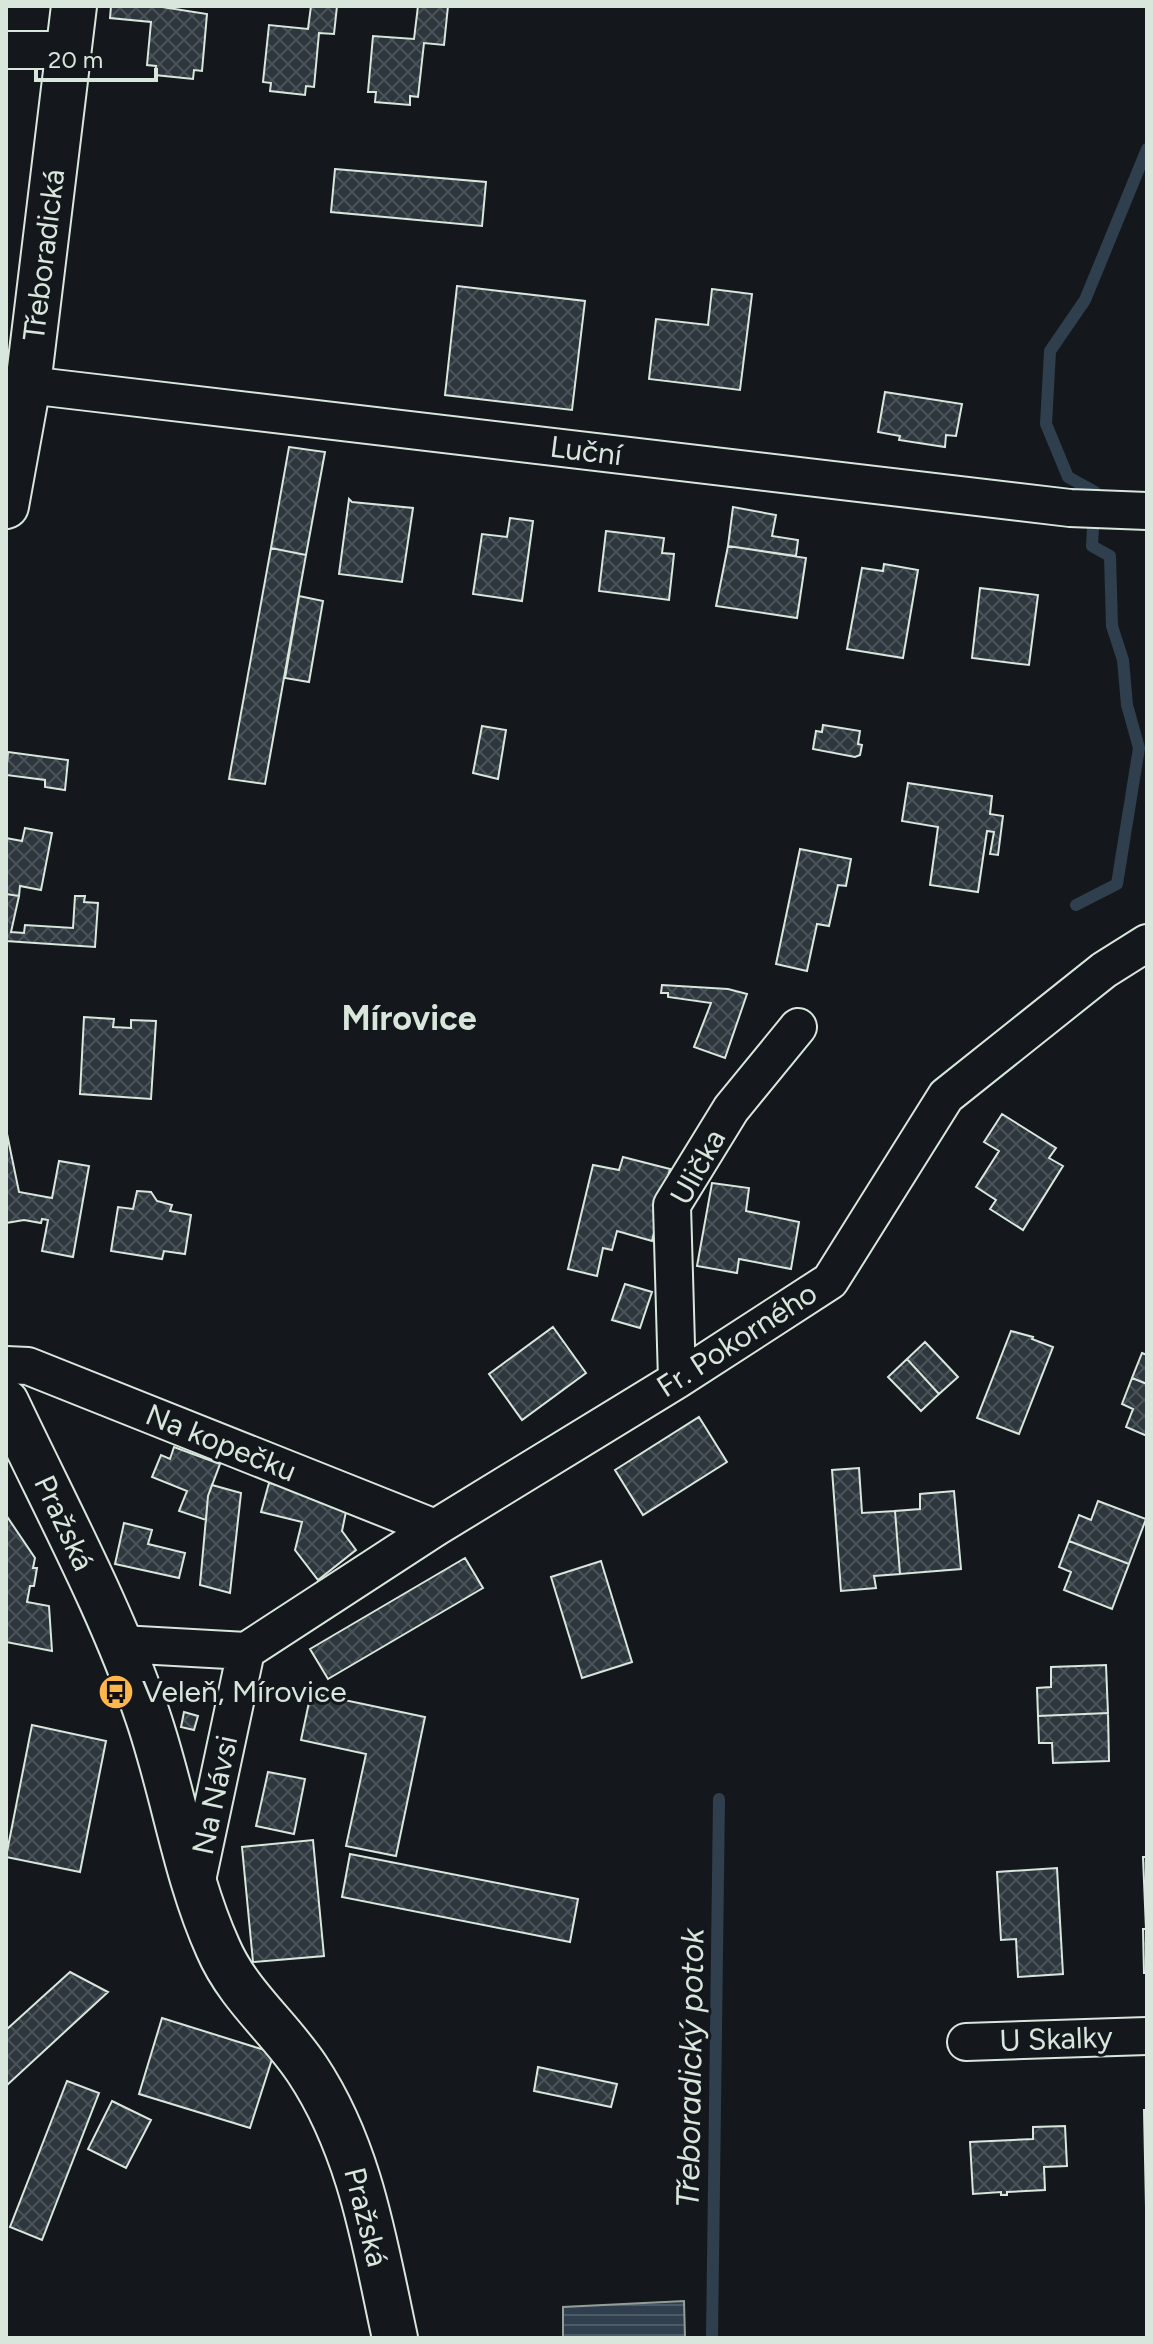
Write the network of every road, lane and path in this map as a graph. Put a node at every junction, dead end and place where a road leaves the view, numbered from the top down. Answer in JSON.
{"nodes":[{"id":1,"x":74,"y":6,"type":"edge"},
{"id":2,"x":6,"y":50,"type":"edge"},
{"id":3,"x":69,"y":50,"type":"junction"},
{"id":4,"x":28,"y":385,"type":"junction"},
{"id":5,"x":6,"y":506,"type":"edge"},
{"id":6,"x":1146,"y":511,"type":"edge"},
{"id":7,"x":1147,"y":943,"type":"edge"},
{"id":8,"x":798,"y":1027,"type":"dead end"},
{"id":9,"x":6,"y":1365,"type":"edge"},
{"id":10,"x":677,"y":1380,"type":"junction"},
{"id":11,"x":6,"y":1402,"type":"edge"},
{"id":12,"x":435,"y":1528,"type":"junction"},
{"id":13,"x":121,"y":1644,"type":"junction"},
{"id":14,"x":246,"y":1651,"type":"junction"},
{"id":15,"x":196,"y":1885,"type":"junction"},
{"id":16,"x":1147,"y":2036,"type":"edge"},
{"id":17,"x":966,"y":2042,"type":"dead end"},
{"id":18,"x":324,"y":2100,"type":"joint"},
{"id":19,"x":395,"y":2338,"type":"edge"}],
"edges":[{"from":1,"to":3,"type":"street","name":"Třeboradická"},
{"from":2,"to":3,"type":"street"},
{"from":3,"to":4,"type":"street","name":"Třeboradická"},
{"from":4,"to":5,"type":"street","name":"Třeboradická"},
{"from":4,"to":6,"type":"street","name":"Luční"},
{"from":7,"to":10,"type":"street","name":"Fr. Pokorného"},
{"from":8,"to":10,"type":"street","name":"Ulička"},
{"from":9,"to":12,"type":"street","name":"Na kopečku"},
{"from":10,"to":12,"type":"street","name":"Fr. Pokorného"},
{"from":11,"to":13,"type":"street","name":"Pražská"},
{"from":12,"to":14,"type":"street","name":"Fr. Pokorného"},
{"from":13,"to":14,"type":"street"},
{"from":13,"to":15,"type":"street","name":"Na Návsi"},
{"from":14,"to":15,"type":"street","name":"Na Návsi"},
{"from":15,"to":18,"type":"street","name":"Na Návsi"},
{"from":16,"to":17,"type":"street","name":"U Skalky"},
{"from":18,"to":19,"type":"street","name":"Pražská"}]}
